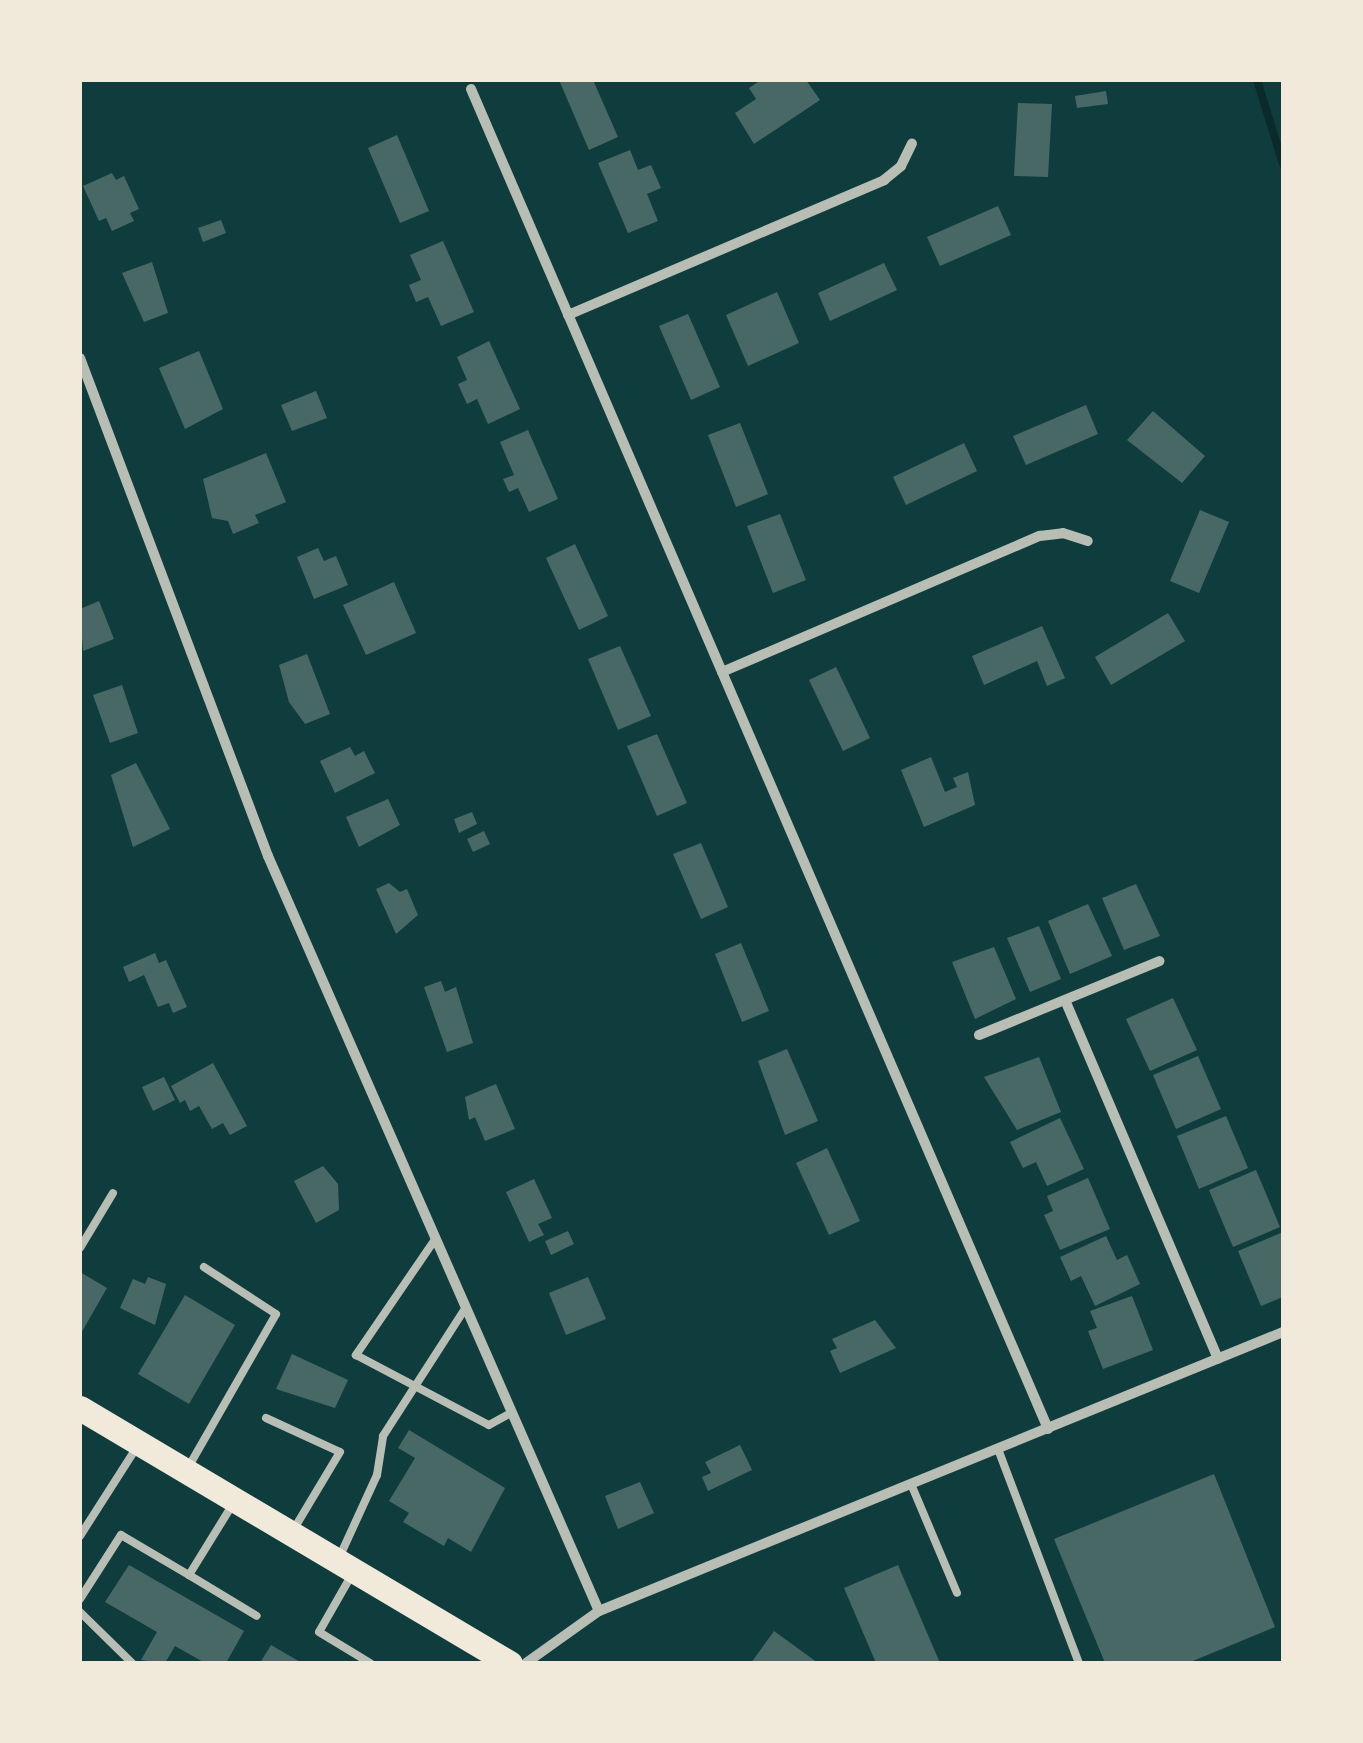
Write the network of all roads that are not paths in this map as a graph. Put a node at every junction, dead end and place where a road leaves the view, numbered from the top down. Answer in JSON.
{"nodes":[{"id":1,"x":471,"y":89,"type":"dead end"},
{"id":2,"x":912,"y":142,"type":"dead end"},
{"id":3,"x":568,"y":315,"type":"junction"},
{"id":4,"x":80,"y":358,"type":"edge"},
{"id":5,"x":1088,"y":541,"type":"dead end"},
{"id":6,"x":722,"y":672,"type":"junction"},
{"id":7,"x":1159,"y":961,"type":"dead end"},
{"id":8,"x":1065,"y":1000,"type":"junction"},
{"id":9,"x":979,"y":1036,"type":"dead end"},
{"id":10,"x":113,"y":1193,"type":"dead end"},
{"id":11,"x":436,"y":1238,"type":"junction"},
{"id":12,"x":80,"y":1248,"type":"edge"},
{"id":13,"x":204,"y":1267,"type":"dead end"},
{"id":14,"x":466,"y":1307,"type":"junction"},
{"id":15,"x":1283,"y":1332,"type":"edge"},
{"id":16,"x":1218,"y":1358,"type":"junction"},
{"id":17,"x":417,"y":1388,"type":"junction"},
{"id":18,"x":80,"y":1408,"type":"edge"},
{"id":19,"x":512,"y":1412,"type":"junction"},
{"id":20,"x":266,"y":1418,"type":"dead end"},
{"id":21,"x":1048,"y":1428,"type":"junction"},
{"id":22,"x":140,"y":1443,"type":"junction"},
{"id":23,"x":998,"y":1449,"type":"junction"},
{"id":24,"x":187,"y":1470,"type":"junction"},
{"id":25,"x":911,"y":1484,"type":"junction"},
{"id":26,"x":236,"y":1498,"type":"junction"},
{"id":27,"x":293,"y":1531,"type":"junction"},
{"id":28,"x":80,"y":1536,"type":"edge"},
{"id":29,"x":348,"y":1563,"type":"junction"},
{"id":30,"x":189,"y":1576,"type":"junction"},
{"id":31,"x":956,"y":1593,"type":"dead end"},
{"id":32,"x":80,"y":1599,"type":"edge"},
{"id":33,"x":599,"y":1611,"type":"junction"},
{"id":34,"x":80,"y":1612,"type":"edge"},
{"id":35,"x":257,"y":1616,"type":"dead end"},
{"id":36,"x":132,"y":1663,"type":"edge"},
{"id":37,"x":370,"y":1663,"type":"edge"},
{"id":38,"x":510,"y":1663,"type":"edge"},
{"id":39,"x":526,"y":1663,"type":"edge"},
{"id":40,"x":1078,"y":1663,"type":"edge"}],
"edges":[{"from":1,"to":3,"type":"street"},
{"from":2,"to":3,"type":"street"},
{"from":3,"to":6,"type":"street"},
{"from":4,"to":11,"type":"street"},
{"from":5,"to":6,"type":"street"},
{"from":6,"to":21,"type":"street"},
{"from":7,"to":8,"type":"street"},
{"from":8,"to":9,"type":"street"},
{"from":8,"to":16,"type":"street"},
{"from":10,"to":12,"type":"lane"},
{"from":11,"to":14,"type":"street"},
{"from":11,"to":17,"type":"lane"},
{"from":13,"to":24,"type":"lane"},
{"from":14,"to":17,"type":"lane"},
{"from":14,"to":19,"type":"street"},
{"from":15,"to":16,"type":"street"},
{"from":16,"to":21,"type":"street"},
{"from":17,"to":19,"type":"lane"},
{"from":17,"to":29,"type":"lane"},
{"from":18,"to":22,"type":"highway"},
{"from":19,"to":33,"type":"street"},
{"from":20,"to":27,"type":"lane"},
{"from":21,"to":23,"type":"street"},
{"from":22,"to":24,"type":"highway"},
{"from":22,"to":28,"type":"lane"},
{"from":23,"to":25,"type":"street"},
{"from":23,"to":40,"type":"lane"},
{"from":24,"to":26,"type":"highway"},
{"from":25,"to":31,"type":"lane"},
{"from":25,"to":33,"type":"street"},
{"from":26,"to":27,"type":"highway"},
{"from":26,"to":30,"type":"lane"},
{"from":27,"to":29,"type":"highway"},
{"from":29,"to":37,"type":"lane"},
{"from":29,"to":38,"type":"highway"},
{"from":30,"to":32,"type":"lane"},
{"from":30,"to":35,"type":"lane"},
{"from":33,"to":39,"type":"street"},
{"from":34,"to":36,"type":"lane"}]}
